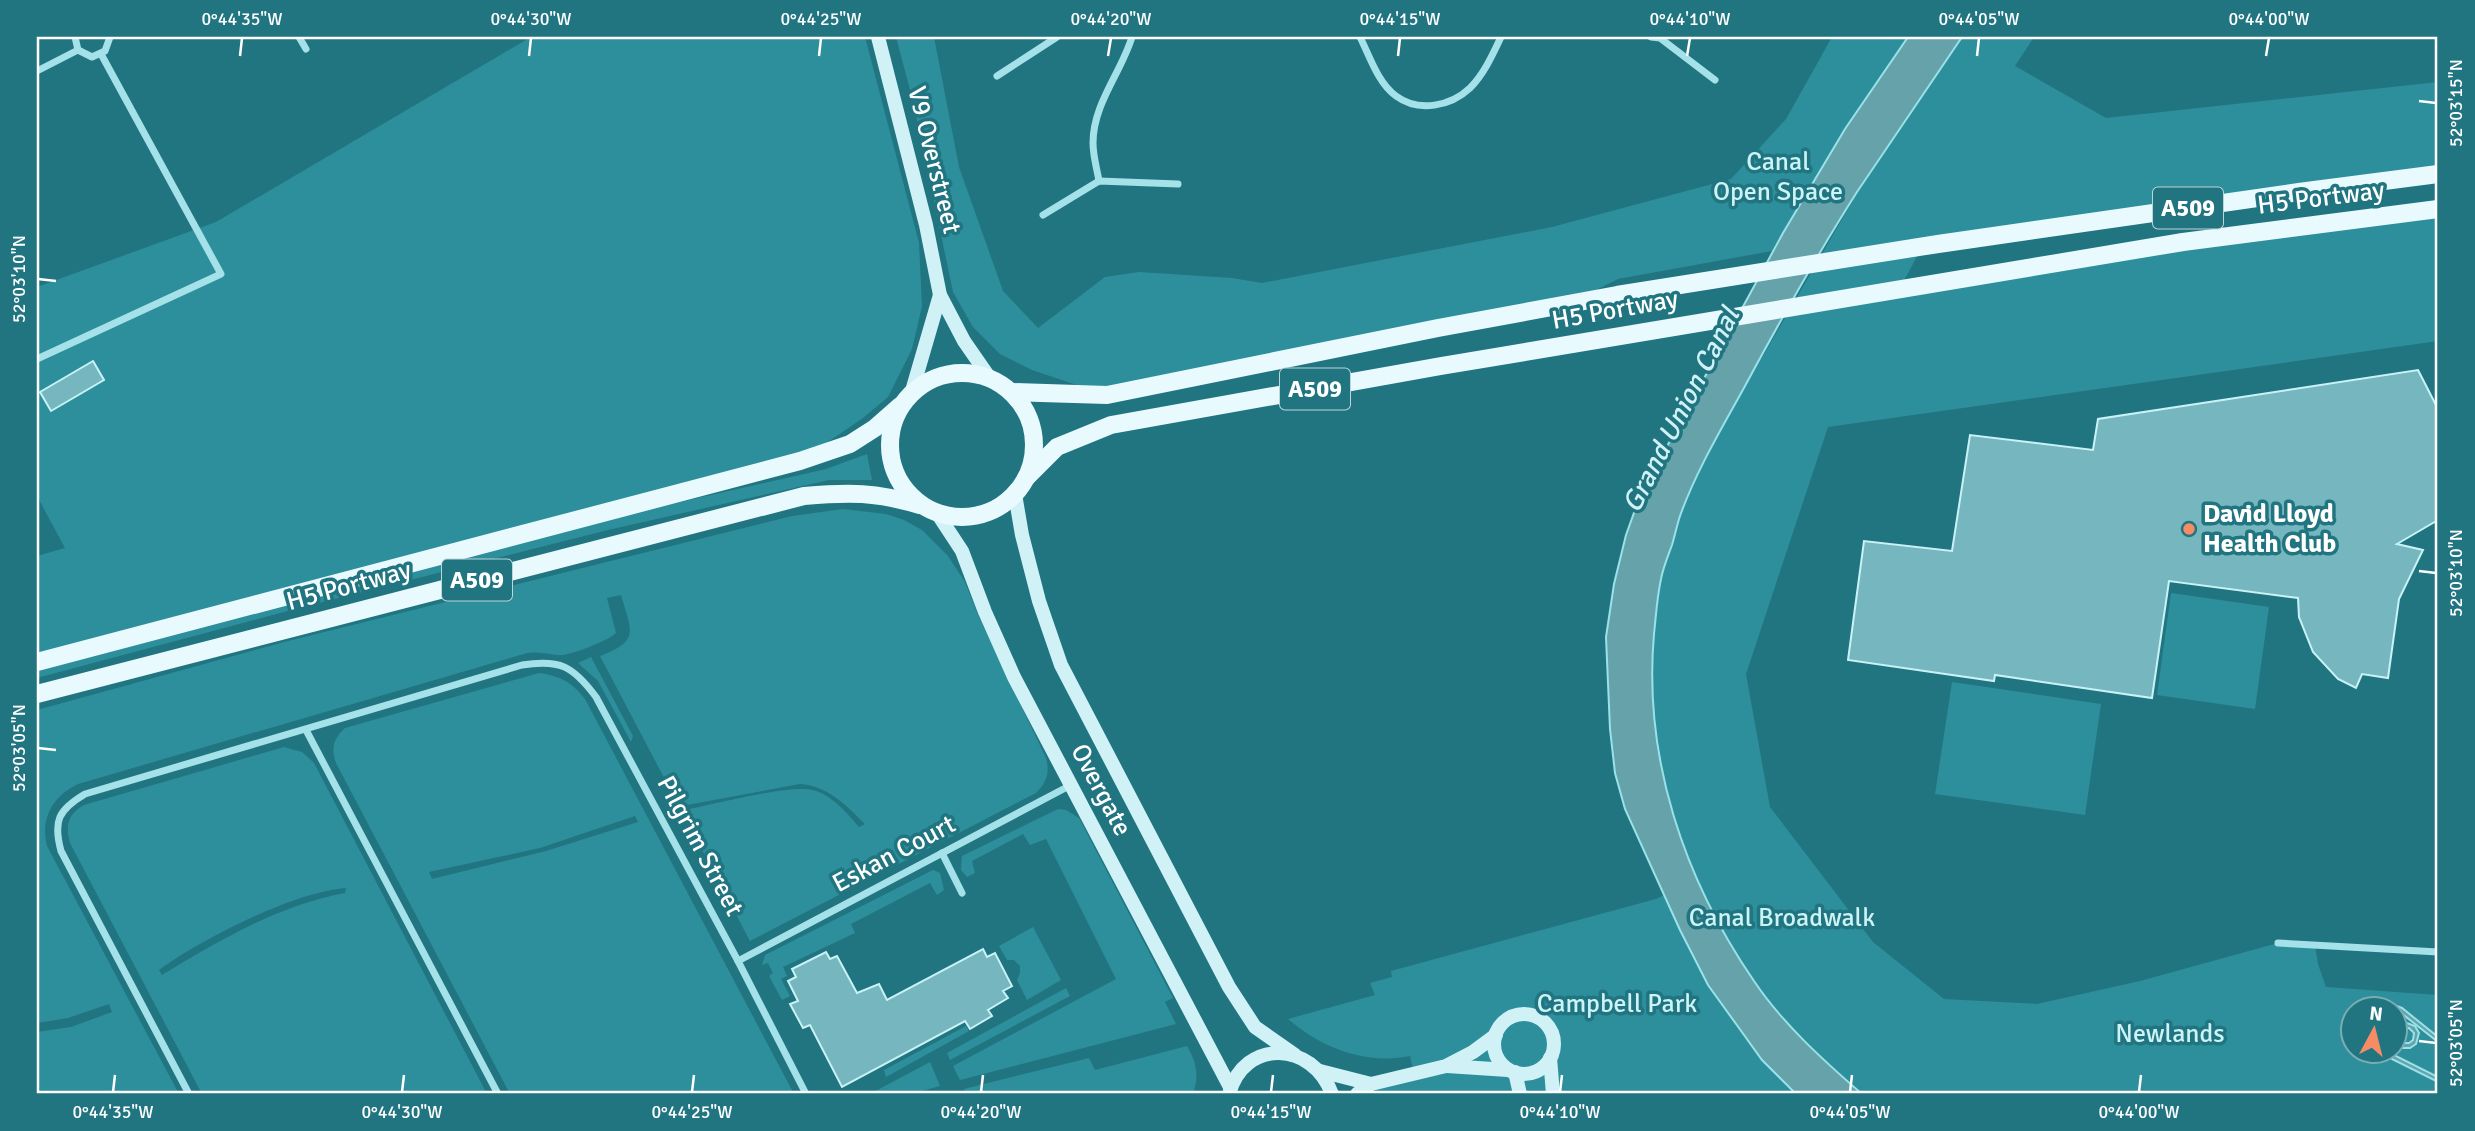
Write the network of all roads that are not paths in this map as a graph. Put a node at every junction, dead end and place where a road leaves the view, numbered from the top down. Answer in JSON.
{"nodes":[{"id":1,"x":75,"y":37,"type":"edge"},
{"id":2,"x":110,"y":37,"type":"edge"},
{"id":3,"x":299,"y":37,"type":"edge"},
{"id":4,"x":877,"y":37,"type":"edge"},
{"id":5,"x":1056,"y":37,"type":"edge"},
{"id":6,"x":1132,"y":37,"type":"edge"},
{"id":7,"x":1360,"y":37,"type":"edge"},
{"id":8,"x":1501,"y":37,"type":"edge"},
{"id":9,"x":1651,"y":37,"type":"edge"},
{"id":10,"x":306,"y":49,"type":"dead end"},
{"id":11,"x":78,"y":50,"type":"junction"},
{"id":12,"x":101,"y":54,"type":"junction"},
{"id":13,"x":37,"y":71,"type":"edge"},
{"id":14,"x":997,"y":76,"type":"dead end"},
{"id":15,"x":1715,"y":80,"type":"dead end"},
{"id":16,"x":2438,"y":174,"type":"edge"},
{"id":17,"x":1099,"y":181,"type":"junction"},
{"id":18,"x":1178,"y":184,"type":"dead end"},
{"id":19,"x":2438,"y":209,"type":"edge"},
{"id":20,"x":1043,"y":215,"type":"dead end"},
{"id":21,"x":940,"y":295,"type":"junction"},
{"id":22,"x":37,"y":359,"type":"edge"},
{"id":23,"x":989,"y":377,"type":"junction"},
{"id":24,"x":912,"y":391,"type":"junction"},
{"id":25,"x":1012,"y":392,"type":"junction"},
{"id":26,"x":900,"y":406,"type":"junction"},
{"id":27,"x":1026,"y":478,"type":"junction"},
{"id":28,"x":1015,"y":495,"type":"junction"},
{"id":29,"x":928,"y":509,"type":"junction"},
{"id":30,"x":37,"y":662,"type":"edge"},
{"id":31,"x":37,"y":694,"type":"edge"},
{"id":32,"x":306,"y":730,"type":"junction"},
{"id":33,"x":1071,"y":785,"type":"junction"},
{"id":34,"x":942,"y":853,"type":"junction"},
{"id":35,"x":962,"y":893,"type":"dead end"},
{"id":36,"x":2278,"y":943,"type":"dead end"},
{"id":37,"x":2438,"y":952,"type":"edge"},
{"id":38,"x":738,"y":961,"type":"junction"},
{"id":39,"x":1496,"y":1035,"type":"junction"},
{"id":40,"x":1295,"y":1055,"type":"junction"},
{"id":41,"x":1550,"y":1058,"type":"junction"},
{"id":42,"x":1446,"y":1066,"type":"junction"},
{"id":43,"x":1320,"y":1070,"type":"junction"},
{"id":44,"x":1512,"y":1071,"type":"junction"},
{"id":45,"x":1371,"y":1084,"type":"junction"},
{"id":46,"x":1229,"y":1090,"type":"edge"},
{"id":47,"x":189,"y":1094,"type":"edge"},
{"id":48,"x":498,"y":1094,"type":"edge"},
{"id":49,"x":806,"y":1094,"type":"edge"},
{"id":50,"x":1332,"y":1094,"type":"edge"},
{"id":51,"x":1357,"y":1094,"type":"edge"},
{"id":52,"x":1520,"y":1094,"type":"edge"},
{"id":53,"x":1553,"y":1094,"type":"edge"}],
"edges":[{"from":1,"to":11,"type":"street"},
{"from":2,"to":12,"type":"street"},
{"from":3,"to":10,"type":"street"},
{"from":4,"to":21,"type":"street","name":"V9 Overstreet"},
{"from":5,"to":14,"type":"street"},
{"from":6,"to":17,"type":"street"},
{"from":7,"to":8,"type":"street"},
{"from":9,"to":15,"type":"street"},
{"from":11,"to":12,"type":"street"},
{"from":11,"to":13,"type":"street"},
{"from":12,"to":22,"type":"street"},
{"from":16,"to":25,"type":"main road","name":"H5 Portway","number":"A509"},
{"from":17,"to":18,"type":"street"},
{"from":17,"to":20,"type":"street"},
{"from":19,"to":27,"type":"main road","name":"H5 Portway","number":"A509"},
{"from":21,"to":23,"type":"street","name":"V9 Overstreet"},
{"from":21,"to":24,"type":"street","name":"V9 Overstreet"},
{"from":23,"to":24,"type":"main road","number":"A509"},
{"from":23,"to":25,"type":"main road","number":"A509"},
{"from":24,"to":26,"type":"main road","number":"A509"},
{"from":25,"to":27,"type":"main road","number":"A509"},
{"from":26,"to":29,"type":"main road","number":"A509"},
{"from":26,"to":30,"type":"main road","name":"H5 Portway","number":"A509"},
{"from":27,"to":28,"type":"main road","number":"A509"},
{"from":28,"to":29,"type":"main road","number":"A509"},
{"from":28,"to":40,"type":"street","name":"Overgate"},
{"from":29,"to":31,"type":"main road","name":"H5 Portway","number":"A509"},
{"from":29,"to":33,"type":"street","name":"Overgate"},
{"from":32,"to":38,"type":"street","name":"Pilgrim Street"},
{"from":32,"to":47,"type":"street","name":"Pilgrim Street"},
{"from":32,"to":48,"type":"street"},
{"from":33,"to":34,"type":"street","name":"Eskan Court"},
{"from":33,"to":46,"type":"street","name":"Overgate"},
{"from":34,"to":35,"type":"street"},
{"from":34,"to":38,"type":"street","name":"Eskan Court"},
{"from":36,"to":37,"type":"street"},
{"from":38,"to":49,"type":"street","name":"Pilgrim Street"},
{"from":39,"to":41,"type":"street"},
{"from":39,"to":42,"type":"street"},
{"from":39,"to":44,"type":"street"},
{"from":40,"to":43,"type":"street","name":"Overgate"},
{"from":40,"to":46,"type":"street"},
{"from":41,"to":44,"type":"street"},
{"from":41,"to":53,"type":"street"},
{"from":42,"to":44,"type":"street"},
{"from":42,"to":45,"type":"street"},
{"from":43,"to":45,"type":"street"},
{"from":43,"to":50,"type":"street"},
{"from":44,"to":52,"type":"street"},
{"from":45,"to":51,"type":"street"}]}
